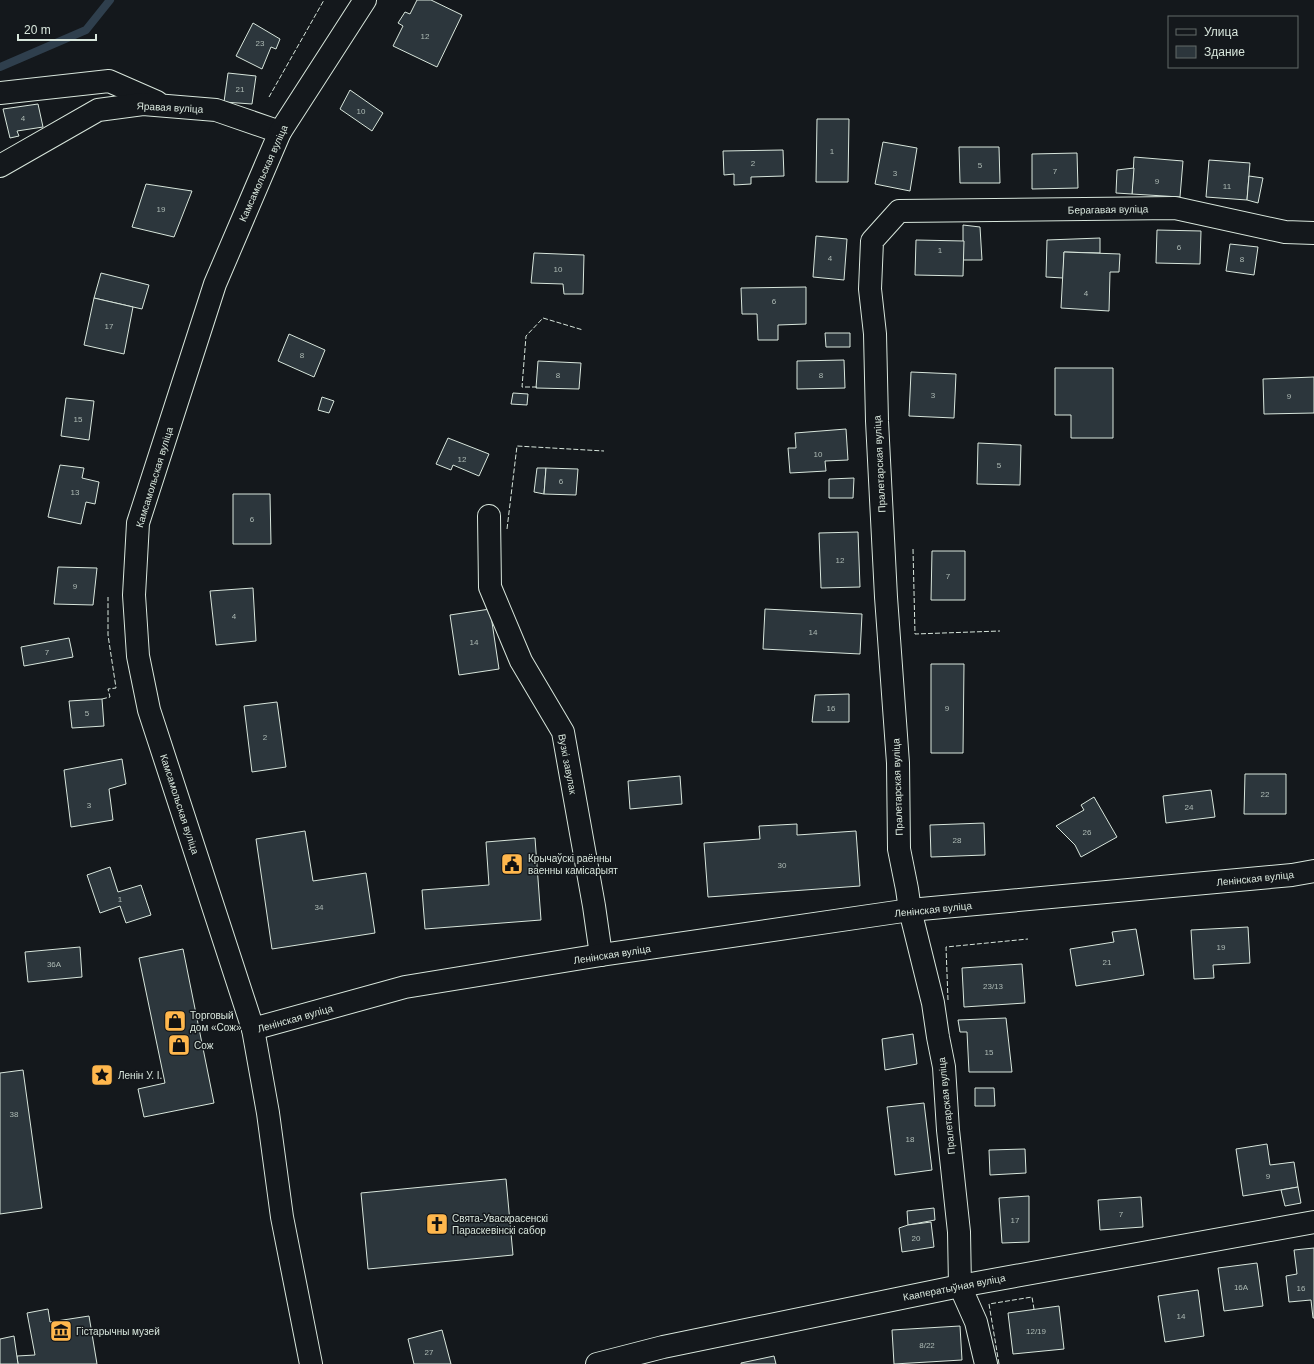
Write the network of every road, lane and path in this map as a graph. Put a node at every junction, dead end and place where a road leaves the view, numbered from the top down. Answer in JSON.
{"nodes":[{"id":1,"x":364,"y":0,"type":"edge"},
{"id":2,"x":0,"y":93,"type":"edge"},
{"id":3,"x":167,"y":106,"type":"junction"},
{"id":4,"x":280,"y":132,"type":"junction"},
{"id":5,"x":0,"y":166,"type":"edge"},
{"id":6,"x":899,"y":211,"type":"joint"},
{"id":7,"x":1314,"y":233,"type":"edge"},
{"id":8,"x":489,"y":516,"type":"dead end"},
{"id":9,"x":1314,"y":871,"type":"edge"},
{"id":10,"x":910,"y":910,"type":"junction"},
{"id":11,"x":601,"y":955,"type":"junction"},
{"id":12,"x":253,"y":1029,"type":"junction"},
{"id":13,"x":1314,"y":1222,"type":"edge"},
{"id":14,"x":960,"y":1286,"type":"junction"},
{"id":15,"x":311,"y":1364,"type":"edge"},
{"id":16,"x":597,"y":1364,"type":"edge"},
{"id":17,"x":986,"y":1364,"type":"edge"}],
"edges":[{"from":1,"to":4,"type":"street","name":"Камсамольская вуліца"},
{"from":2,"to":3,"type":"street"},
{"from":3,"to":4,"type":"street","name":"Яравая вуліца"},
{"from":3,"to":5,"type":"street","name":"Яравая вуліца"},
{"from":4,"to":12,"type":"street","name":"Камсамольская вуліца"},
{"from":6,"to":7,"type":"street","name":"Берагавая вуліца"},
{"from":6,"to":10,"type":"street","name":"Пралетарская вуліца"},
{"from":8,"to":11,"type":"street","name":"Вузкі завулак"},
{"from":9,"to":10,"type":"street","name":"Ленінская вуліца"},
{"from":10,"to":11,"type":"street","name":"Ленінская вуліца"},
{"from":10,"to":14,"type":"street","name":"Пралетарская вуліца"},
{"from":11,"to":12,"type":"street","name":"Ленінская вуліца"},
{"from":12,"to":15,"type":"street","name":"Ленінская вуліца"},
{"from":13,"to":14,"type":"street","name":"Кааператыўная вуліца"},
{"from":14,"to":16,"type":"street","name":"Кааператыўная вуліца"},
{"from":14,"to":17,"type":"street","name":"Пралетарская вуліца"}]}
